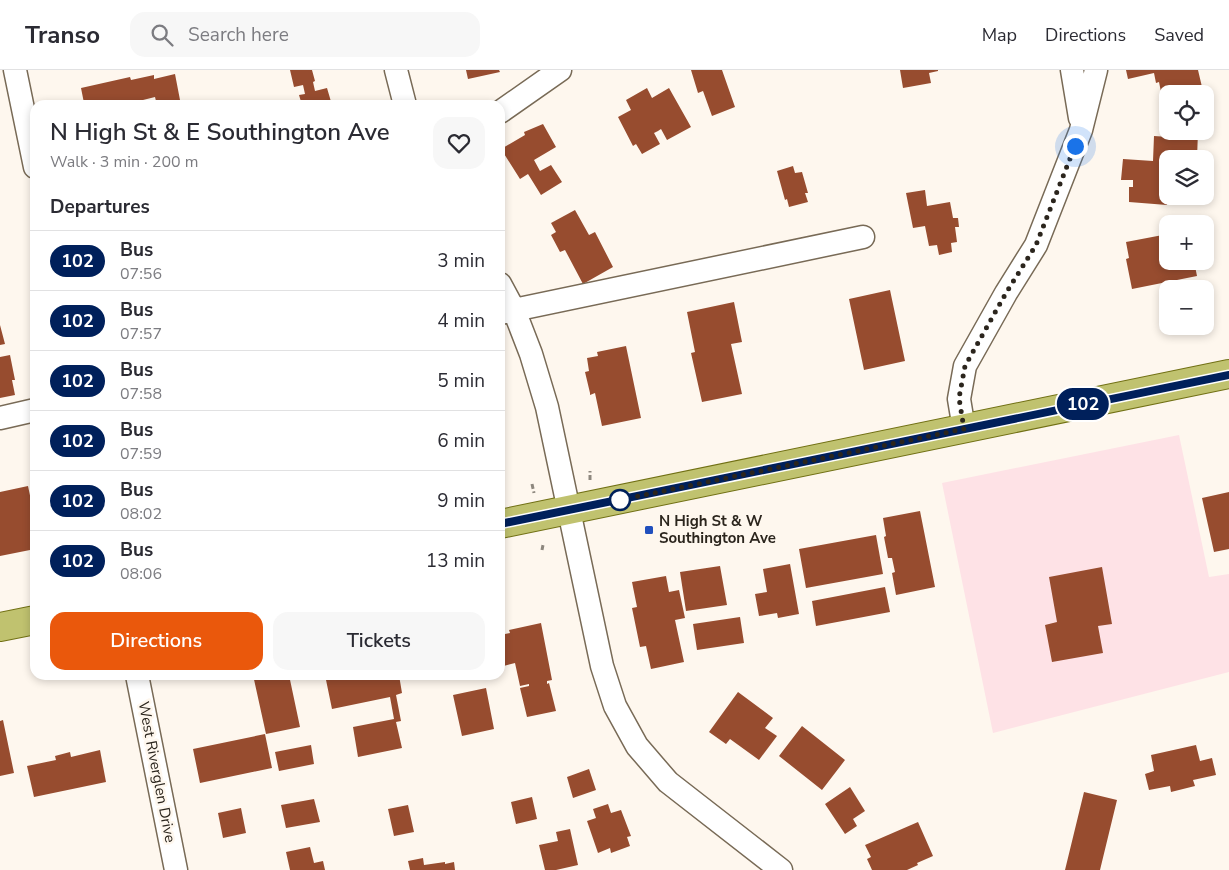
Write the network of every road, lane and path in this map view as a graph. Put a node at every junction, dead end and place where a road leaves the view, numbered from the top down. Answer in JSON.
{"nodes":[{"id":1,"x":15,"y":70,"type":"edge"},
{"id":2,"x":396,"y":70,"type":"edge"},
{"id":3,"x":560,"y":70,"type":"edge"},
{"id":4,"x":1072,"y":70,"type":"edge"},
{"id":5,"x":1096,"y":70,"type":"edge"},
{"id":6,"x":404,"y":100,"type":"edge"},
{"id":7,"x":505,"y":108,"type":"edge"},
{"id":8,"x":1081,"y":130,"type":"junction"},
{"id":9,"x":30,"y":143,"type":"edge"},
{"id":10,"x":863,"y":237,"type":"dead end"},
{"id":11,"x":507,"y":312,"type":"edge"},
{"id":12,"x":1229,"y":374,"type":"edge"},
{"id":13,"x":30,"y":411,"type":"edge"},
{"id":14,"x":0,"y":418,"type":"edge"},
{"id":15,"x":964,"y":429,"type":"junction"},
{"id":16,"x":590,"y":471,"type":"dead end"},
{"id":17,"x":590,"y":481,"type":"dead end"},
{"id":18,"x":532,"y":484,"type":"dead end"},
{"id":19,"x":534,"y":493,"type":"dead end"},
{"id":20,"x":569,"y":510,"type":"junction"},
{"id":21,"x":505,"y":523,"type":"edge"},
{"id":22,"x":543,"y":545,"type":"dead end"},
{"id":23,"x":542,"y":550,"type":"dead end"},
{"id":24,"x":30,"y":621,"type":"edge"},
{"id":25,"x":0,"y":627,"type":"edge"},
{"id":26,"x":138,"y":680,"type":"edge"},
{"id":27,"x":772,"y":868,"type":"edge"},
{"id":28,"x":176,"y":870,"type":"edge"}],
"edges":[{"from":1,"to":9,"type":"street"},
{"from":2,"to":6,"type":"street"},
{"from":3,"to":7,"type":"street"},
{"from":4,"to":8,"type":"street"},
{"from":5,"to":8,"type":"street"},
{"from":8,"to":15,"type":"street"},
{"from":10,"to":11,"type":"street"},
{"from":11,"to":20,"type":"street"},
{"from":12,"to":15,"type":"main road"},
{"from":13,"to":14,"type":"street"},
{"from":15,"to":20,"type":"main road"},
{"from":16,"to":17,"type":"path"},
{"from":18,"to":19,"type":"path"},
{"from":20,"to":21,"type":"main road"},
{"from":20,"to":27,"type":"street"},
{"from":22,"to":23,"type":"path"},
{"from":24,"to":25,"type":"main road"},
{"from":26,"to":28,"type":"street","name":"West Riverglen Drive"}]}
